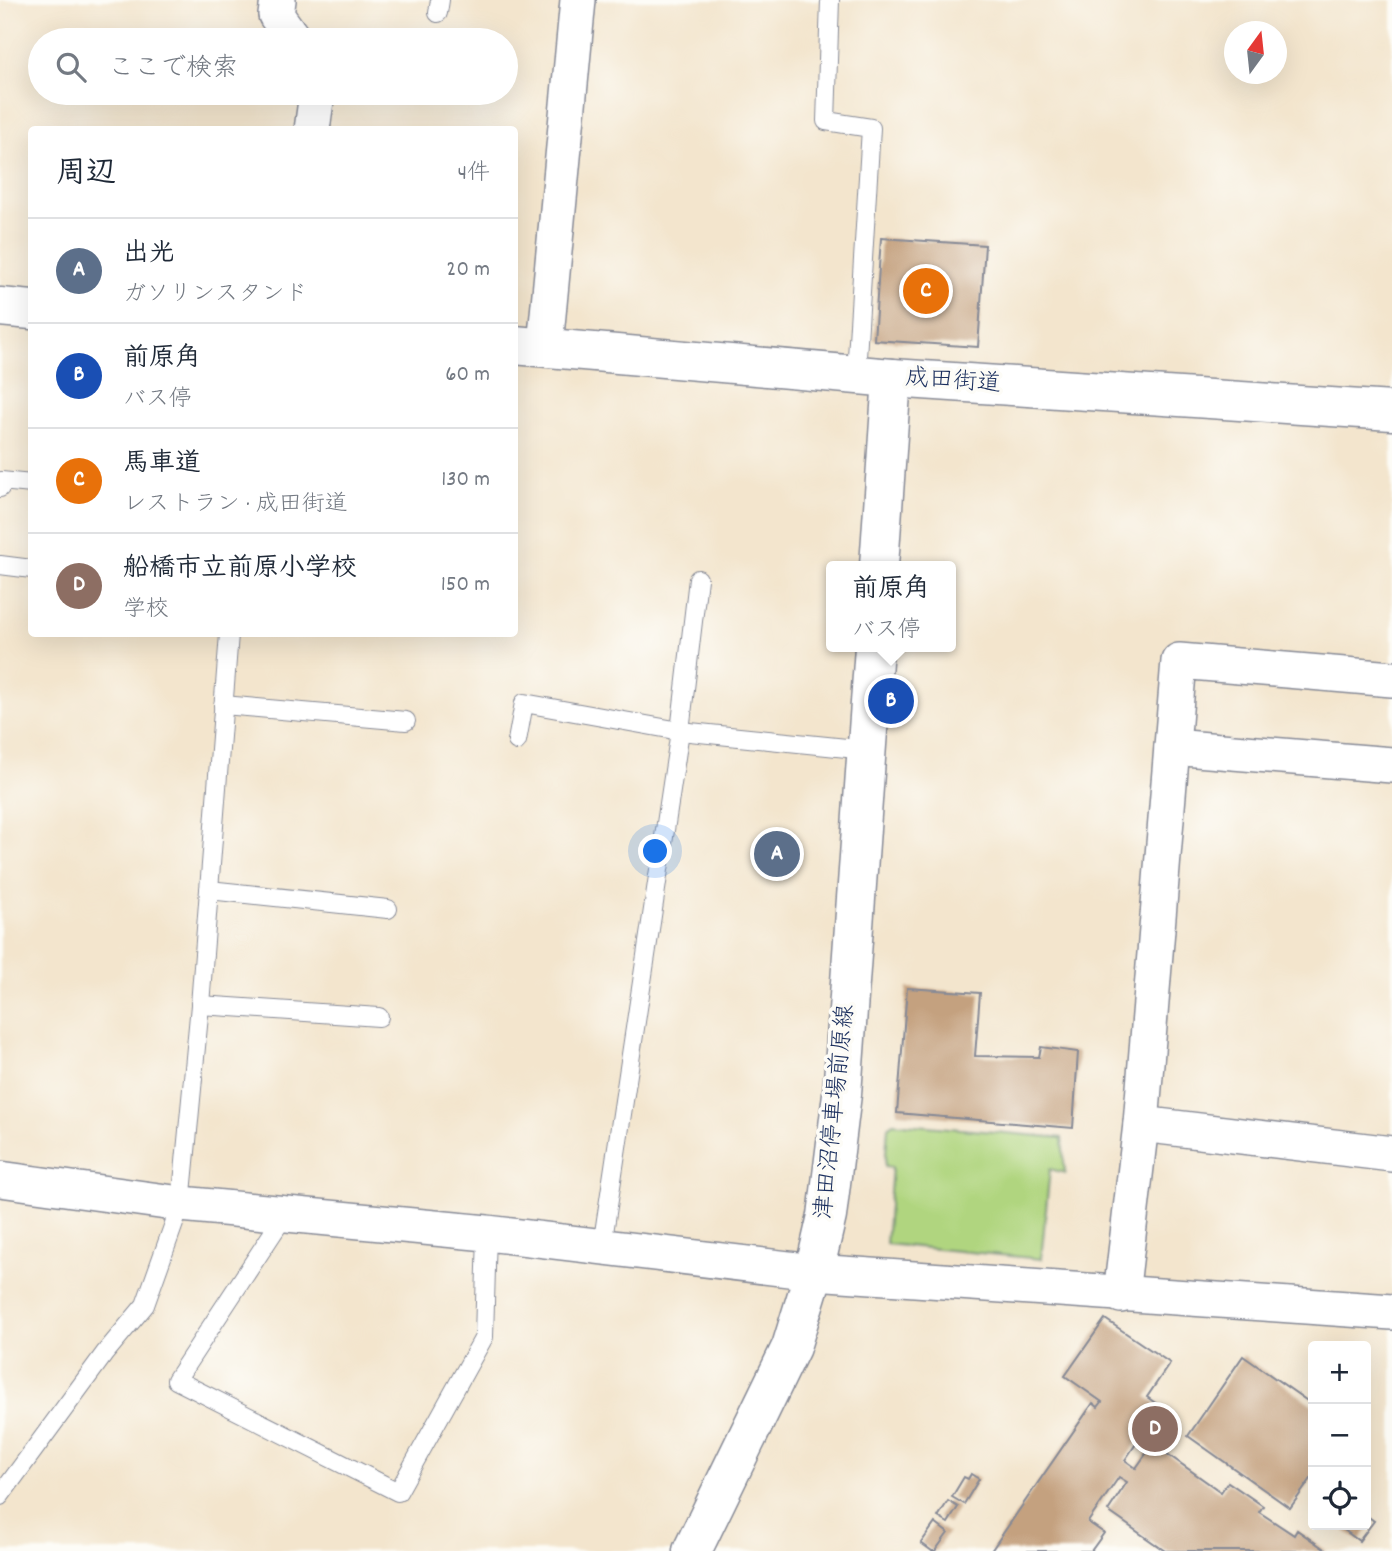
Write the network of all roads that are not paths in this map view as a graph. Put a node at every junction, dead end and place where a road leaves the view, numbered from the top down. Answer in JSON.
{"nodes":[{"id":1,"x":278,"y":0,"type":"edge"},
{"id":2,"x":578,"y":0,"type":"edge"},
{"id":3,"x":830,"y":0,"type":"edge"},
{"id":4,"x":285,"y":28,"type":"edge"},
{"id":5,"x":315,"y":105,"type":"edge"},
{"id":6,"x":313,"y":126,"type":"edge"},
{"id":7,"x":0,"y":307,"type":"edge"},
{"id":8,"x":28,"y":310,"type":"edge"},
{"id":9,"x":529,"y":345,"type":"edge"},
{"id":10,"x":874,"y":376,"type":"junction"},
{"id":11,"x":1392,"y":411,"type":"edge"},
{"id":12,"x":28,"y":484,"type":"edge"},
{"id":13,"x":0,"y":488,"type":"edge"},
{"id":14,"x":879,"y":561,"type":"edge"},
{"id":15,"x":0,"y":565,"type":"edge"},
{"id":16,"x":28,"y":568,"type":"edge"},
{"id":17,"x":698,"y":579,"type":"dead end"},
{"id":18,"x":229,"y":637,"type":"edge"},
{"id":19,"x":874,"y":652,"type":"edge"},
{"id":20,"x":1392,"y":679,"type":"edge"},
{"id":21,"x":223,"y":705,"type":"junction"},
{"id":22,"x":406,"y":721,"type":"dead end"},
{"id":23,"x":680,"y":731,"type":"junction"},
{"id":24,"x":517,"y":741,"type":"dead end"},
{"id":25,"x":1172,"y":747,"type":"junction"},
{"id":26,"x":866,"y":750,"type":"junction"},
{"id":27,"x":1392,"y":765,"type":"edge"},
{"id":28,"x":209,"y":890,"type":"junction"},
{"id":29,"x":388,"y":909,"type":"dead end"},
{"id":30,"x":200,"y":1005,"type":"junction"},
{"id":31,"x":379,"y":1017,"type":"dead end"},
{"id":32,"x":1141,"y":1124,"type":"junction"},
{"id":33,"x":1392,"y":1154,"type":"edge"},
{"id":34,"x":0,"y":1179,"type":"edge"},
{"id":35,"x":181,"y":1204,"type":"junction"},
{"id":36,"x":286,"y":1213,"type":"junction"},
{"id":37,"x":487,"y":1233,"type":"junction"},
{"id":38,"x":602,"y":1246,"type":"junction"},
{"id":39,"x":814,"y":1272,"type":"junction"},
{"id":40,"x":1121,"y":1294,"type":"junction"},
{"id":41,"x":1392,"y":1312,"type":"edge"},
{"id":42,"x":0,"y":1496,"type":"edge"},
{"id":43,"x":692,"y":1551,"type":"edge"}],
"edges":[{"from":1,"to":4,"type":"street"},
{"from":2,"to":9,"type":"street"},
{"from":3,"to":10,"type":"lane"},
{"from":5,"to":6,"type":"street"},
{"from":7,"to":8,"type":"main road"},
{"from":9,"to":10,"type":"main road","name":"成田街道"},
{"from":10,"to":11,"type":"main road","name":"成田街道"},
{"from":10,"to":14,"type":"main road"},
{"from":12,"to":13,"type":"lane"},
{"from":15,"to":16,"type":"lane"},
{"from":17,"to":23,"type":"lane"},
{"from":18,"to":21,"type":"lane"},
{"from":19,"to":26,"type":"main road","name":"津田沼停車場前原線"},
{"from":20,"to":25,"type":"street"},
{"from":21,"to":22,"type":"lane"},
{"from":21,"to":28,"type":"lane"},
{"from":23,"to":24,"type":"lane"},
{"from":23,"to":26,"type":"lane"},
{"from":23,"to":38,"type":"lane"},
{"from":25,"to":27,"type":"street"},
{"from":25,"to":32,"type":"street"},
{"from":26,"to":39,"type":"main road","name":"津田沼停車場前原線"},
{"from":28,"to":29,"type":"lane"},
{"from":28,"to":30,"type":"lane"},
{"from":30,"to":31,"type":"lane"},
{"from":30,"to":35,"type":"lane"},
{"from":32,"to":33,"type":"street"},
{"from":32,"to":40,"type":"street"},
{"from":34,"to":35,"type":"street"},
{"from":35,"to":36,"type":"street"},
{"from":35,"to":42,"type":"lane"},
{"from":36,"to":37,"type":"street"},
{"from":36,"to":37,"type":"lane"},
{"from":37,"to":38,"type":"street"},
{"from":38,"to":39,"type":"street"},
{"from":39,"to":40,"type":"street"},
{"from":39,"to":43,"type":"main road","name":"津田沼停車場前原線"},
{"from":40,"to":41,"type":"street"}]}
